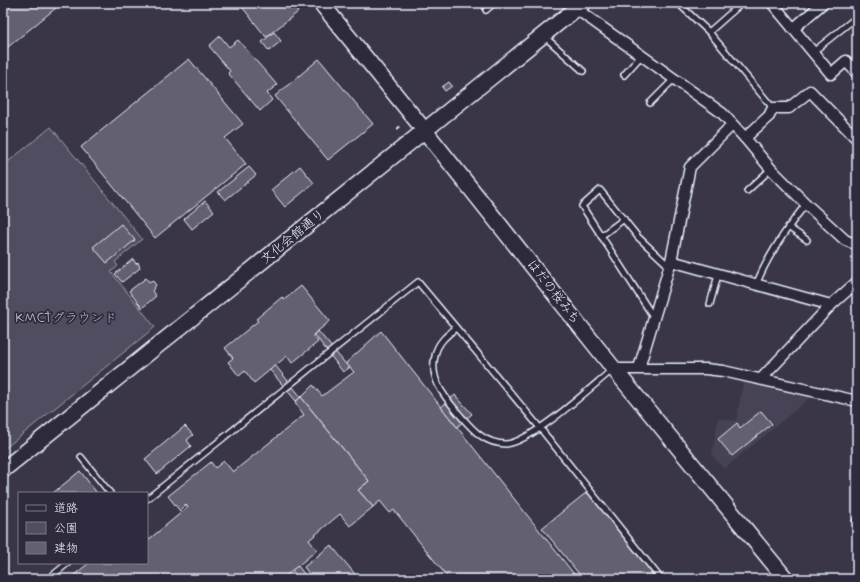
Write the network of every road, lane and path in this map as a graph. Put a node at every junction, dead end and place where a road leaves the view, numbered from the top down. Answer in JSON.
{"nodes":[{"id":1,"x":321,"y":3,"type":"edge"},
{"id":2,"x":494,"y":3,"type":"edge"},
{"id":3,"x":678,"y":3,"type":"edge"},
{"id":4,"x":742,"y":3,"type":"edge"},
{"id":5,"x":772,"y":3,"type":"edge"},
{"id":6,"x":823,"y":3,"type":"edge"},
{"id":7,"x":576,"y":5,"type":"edge"},
{"id":8,"x":486,"y":10,"type":"dead end"},
{"id":9,"x":853,"y":20,"type":"dead end"},
{"id":10,"x":793,"y":29,"type":"junction"},
{"id":11,"x":709,"y":32,"type":"junction"},
{"id":12,"x":543,"y":36,"type":"junction"},
{"id":13,"x":813,"y":52,"type":"junction"},
{"id":14,"x":641,"y":56,"type":"junction"},
{"id":15,"x":583,"y":71,"type":"dead end"},
{"id":16,"x":857,"y":73,"type":"edge"},
{"id":17,"x":624,"y":75,"type":"dead end"},
{"id":18,"x":673,"y":80,"type":"junction"},
{"id":19,"x":650,"y":103,"type":"dead end"},
{"id":20,"x":773,"y":108,"type":"junction"},
{"id":21,"x":403,"y":124,"type":"dead end"},
{"id":22,"x":732,"y":125,"type":"junction"},
{"id":23,"x":398,"y":129,"type":"dead end"},
{"id":24,"x":425,"y":131,"type":"junction"},
{"id":25,"x":745,"y":138,"type":"junction"},
{"id":26,"x":857,"y":139,"type":"edge"},
{"id":27,"x":771,"y":170,"type":"junction"},
{"id":28,"x":747,"y":191,"type":"dead end"},
{"id":29,"x":806,"y":204,"type":"junction"},
{"id":30,"x":624,"y":219,"type":"junction"},
{"id":31,"x":788,"y":226,"type":"junction"},
{"id":32,"x":601,"y":236,"type":"junction"},
{"id":33,"x":807,"y":240,"type":"dead end"},
{"id":34,"x":857,"y":244,"type":"edge"},
{"id":35,"x":670,"y":264,"type":"junction"},
{"id":36,"x":718,"y":275,"type":"junction"},
{"id":37,"x":857,"y":282,"type":"edge"},
{"id":38,"x":756,"y":285,"type":"junction"},
{"id":39,"x":710,"y":304,"type":"dead end"},
{"id":40,"x":832,"y":305,"type":"junction"},
{"id":41,"x":655,"y":320,"type":"junction"},
{"id":42,"x":456,"y":328,"type":"junction"},
{"id":43,"x":639,"y":368,"type":"junction"},
{"id":44,"x":614,"y":369,"type":"junction"},
{"id":45,"x":762,"y":378,"type":"junction"},
{"id":46,"x":857,"y":401,"type":"edge"},
{"id":47,"x":540,"y":428,"type":"junction"},
{"id":48,"x":82,"y":457,"type":"dead end"},
{"id":49,"x":3,"y":470,"type":"edge"},
{"id":50,"x":109,"y":492,"type":"edge"},
{"id":51,"x":148,"y":498,"type":"edge"},
{"id":52,"x":67,"y":564,"type":"edge"},
{"id":53,"x":48,"y":579,"type":"edge"},
{"id":54,"x":661,"y":579,"type":"edge"},
{"id":55,"x":786,"y":579,"type":"edge"}],
"edges":[{"from":1,"to":24,"type":"street","name":"はだの桜みち"},
{"from":2,"to":8,"type":"lane"},
{"from":3,"to":11,"type":"lane"},
{"from":4,"to":11,"type":"lane"},
{"from":5,"to":10,"type":"street"},
{"from":6,"to":10,"type":"street"},
{"from":7,"to":12,"type":"street","name":"文化会館通り"},
{"from":7,"to":14,"type":"street"},
{"from":9,"to":13,"type":"lane"},
{"from":10,"to":13,"type":"street"},
{"from":11,"to":20,"type":"lane"},
{"from":12,"to":15,"type":"lane"},
{"from":12,"to":24,"type":"street","name":"文化会館通り"},
{"from":13,"to":16,"type":"street"},
{"from":14,"to":17,"type":"lane"},
{"from":14,"to":18,"type":"street"},
{"from":18,"to":19,"type":"lane"},
{"from":18,"to":22,"type":"street"},
{"from":20,"to":25,"type":"street"},
{"from":20,"to":26,"type":"street"},
{"from":21,"to":23,"type":"path"},
{"from":22,"to":25,"type":"street"},
{"from":22,"to":35,"type":"street"},
{"from":24,"to":44,"type":"street","name":"はだの桜みち"},
{"from":24,"to":49,"type":"street","name":"文化会館通り"},
{"from":25,"to":27,"type":"street"},
{"from":27,"to":28,"type":"lane"},
{"from":27,"to":29,"type":"street"},
{"from":29,"to":31,"type":"lane"},
{"from":29,"to":34,"type":"street"},
{"from":30,"to":32,"type":"lane"},
{"from":30,"to":32,"type":"lane"},
{"from":30,"to":35,"type":"lane"},
{"from":31,"to":33,"type":"lane"},
{"from":31,"to":38,"type":"lane"},
{"from":32,"to":41,"type":"lane"},
{"from":35,"to":36,"type":"street"},
{"from":35,"to":41,"type":"street"},
{"from":36,"to":38,"type":"street"},
{"from":36,"to":39,"type":"lane"},
{"from":37,"to":40,"type":"street"},
{"from":38,"to":40,"type":"street"},
{"from":40,"to":45,"type":"street"},
{"from":41,"to":43,"type":"street"},
{"from":42,"to":47,"type":"lane"},
{"from":42,"to":47,"type":"lane"},
{"from":42,"to":51,"type":"lane"},
{"from":43,"to":44,"type":"street"},
{"from":43,"to":45,"type":"street"},
{"from":44,"to":47,"type":"lane"},
{"from":44,"to":55,"type":"street","name":"はだの桜みち"},
{"from":45,"to":46,"type":"street"},
{"from":47,"to":54,"type":"lane"},
{"from":48,"to":50,"type":"lane"},
{"from":52,"to":53,"type":"lane"}]}
